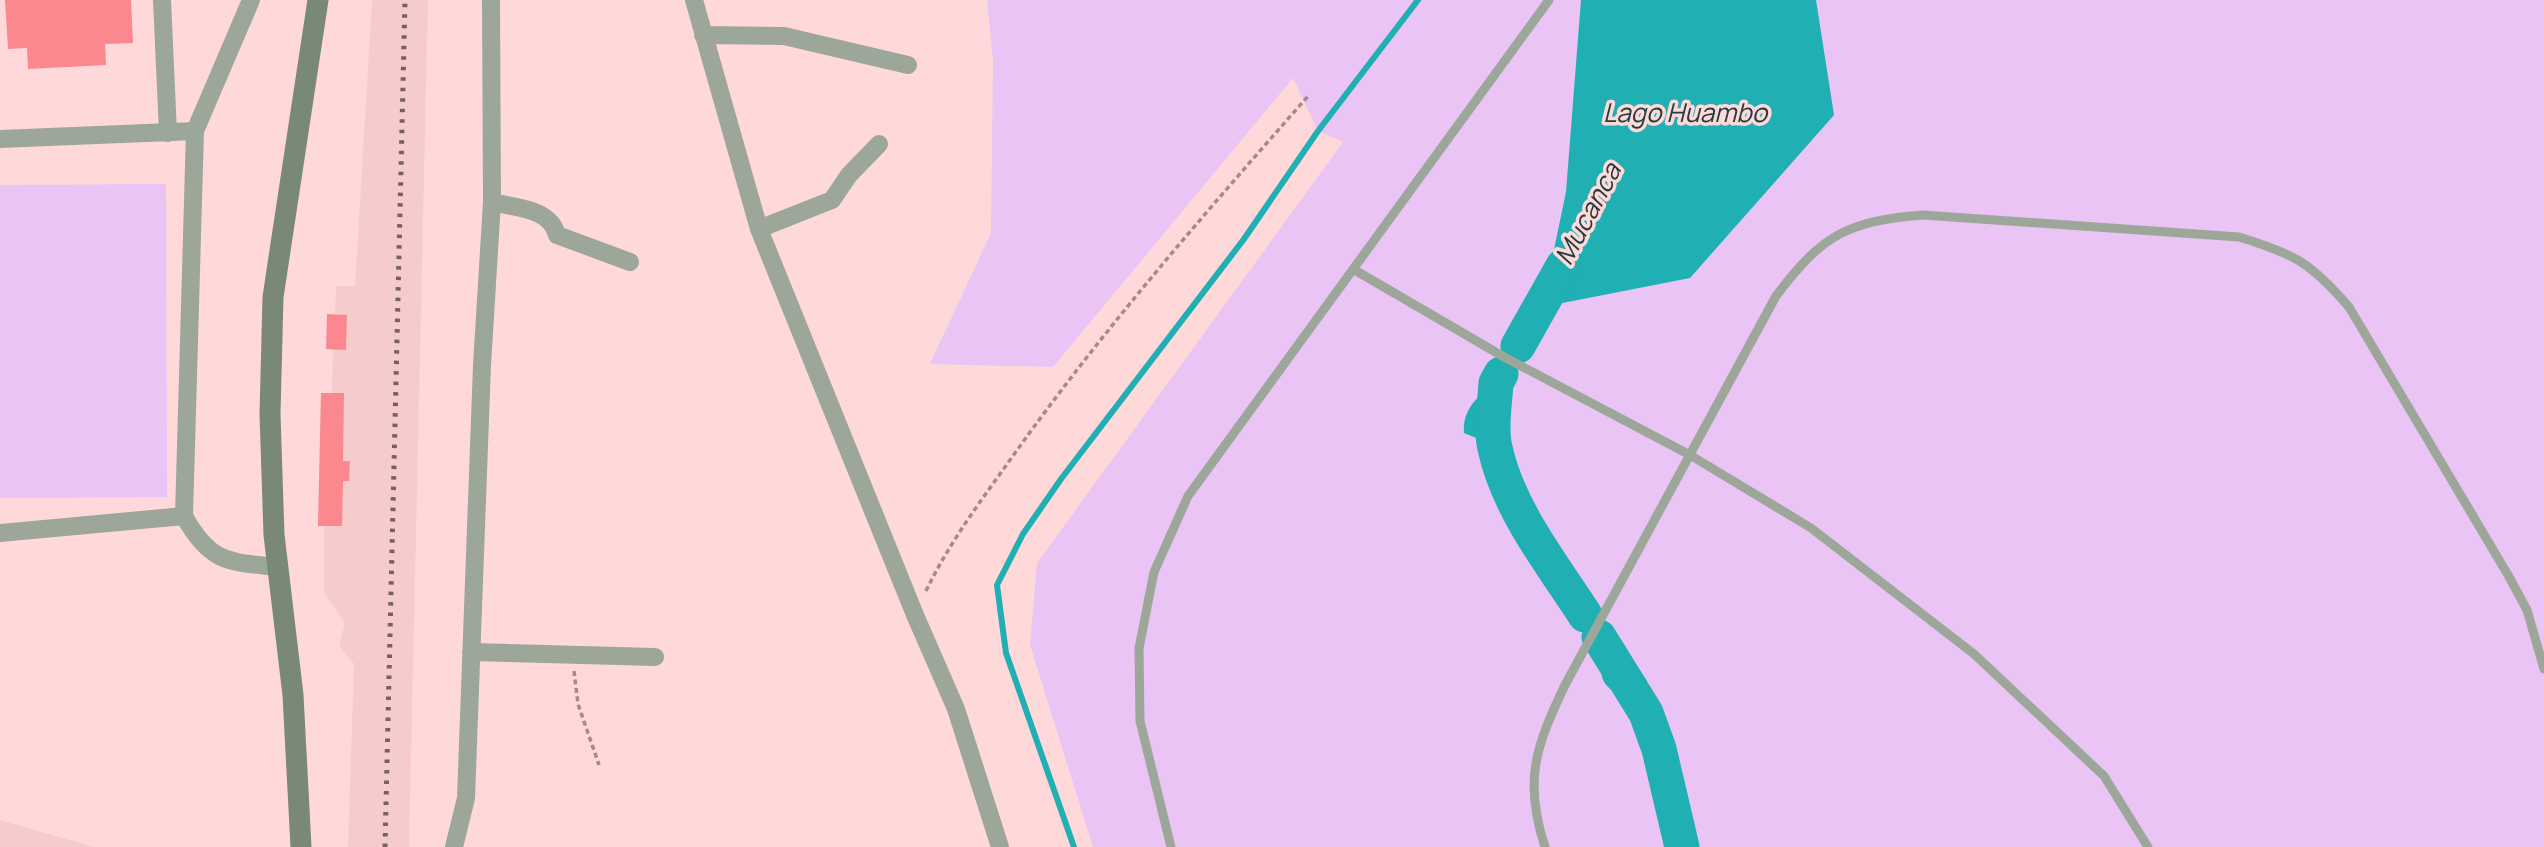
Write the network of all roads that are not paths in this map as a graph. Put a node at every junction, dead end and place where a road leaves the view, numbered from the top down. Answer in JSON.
{"nodes":[{"id":1,"x":162,"y":0,"type":"edge"},
{"id":2,"x":251,"y":0,"type":"edge"},
{"id":3,"x":318,"y":0,"type":"edge"},
{"id":4,"x":491,"y":0,"type":"edge"},
{"id":5,"x":694,"y":0,"type":"edge"},
{"id":6,"x":1549,"y":0,"type":"edge"},
{"id":7,"x":703,"y":35,"type":"junction"},
{"id":8,"x":908,"y":65,"type":"dead end"},
{"id":9,"x":195,"y":131,"type":"junction"},
{"id":10,"x":168,"y":133,"type":"junction"},
{"id":11,"x":0,"y":139,"type":"edge"},
{"id":12,"x":878,"y":144,"type":"dead end"},
{"id":13,"x":492,"y":202,"type":"junction"},
{"id":14,"x":759,"y":229,"type":"junction"},
{"id":15,"x":630,"y":262,"type":"dead end"},
{"id":16,"x":1353,"y":269,"type":"junction"},
{"id":17,"x":1690,"y":455,"type":"junction"},
{"id":18,"x":184,"y":516,"type":"junction"},
{"id":19,"x":0,"y":533,"type":"edge"},
{"id":20,"x":278,"y":567,"type":"junction"},
{"id":21,"x":471,"y":652,"type":"junction"},
{"id":22,"x":655,"y":657,"type":"dead end"},
{"id":23,"x":2544,"y":669,"type":"edge"},
{"id":24,"x":301,"y":847,"type":"edge"},
{"id":25,"x":454,"y":847,"type":"edge"},
{"id":26,"x":1000,"y":847,"type":"edge"},
{"id":27,"x":1171,"y":847,"type":"edge"},
{"id":28,"x":1545,"y":847,"type":"edge"},
{"id":29,"x":2148,"y":847,"type":"edge"}],
"edges":[{"from":1,"to":10,"type":"street"},
{"from":2,"to":9,"type":"street"},
{"from":3,"to":20,"type":"main road"},
{"from":4,"to":13,"type":"street"},
{"from":5,"to":7,"type":"street"},
{"from":6,"to":16,"type":"lane"},
{"from":7,"to":8,"type":"street"},
{"from":7,"to":14,"type":"street"},
{"from":9,"to":10,"type":"street"},
{"from":9,"to":18,"type":"street"},
{"from":10,"to":11,"type":"street"},
{"from":12,"to":14,"type":"street"},
{"from":13,"to":15,"type":"street"},
{"from":13,"to":21,"type":"street"},
{"from":14,"to":26,"type":"street"},
{"from":16,"to":17,"type":"lane"},
{"from":16,"to":27,"type":"lane"},
{"from":17,"to":23,"type":"lane"},
{"from":17,"to":28,"type":"lane"},
{"from":17,"to":29,"type":"lane"},
{"from":18,"to":19,"type":"street"},
{"from":18,"to":20,"type":"street"},
{"from":20,"to":24,"type":"main road"},
{"from":21,"to":22,"type":"street"},
{"from":21,"to":25,"type":"street"}]}
